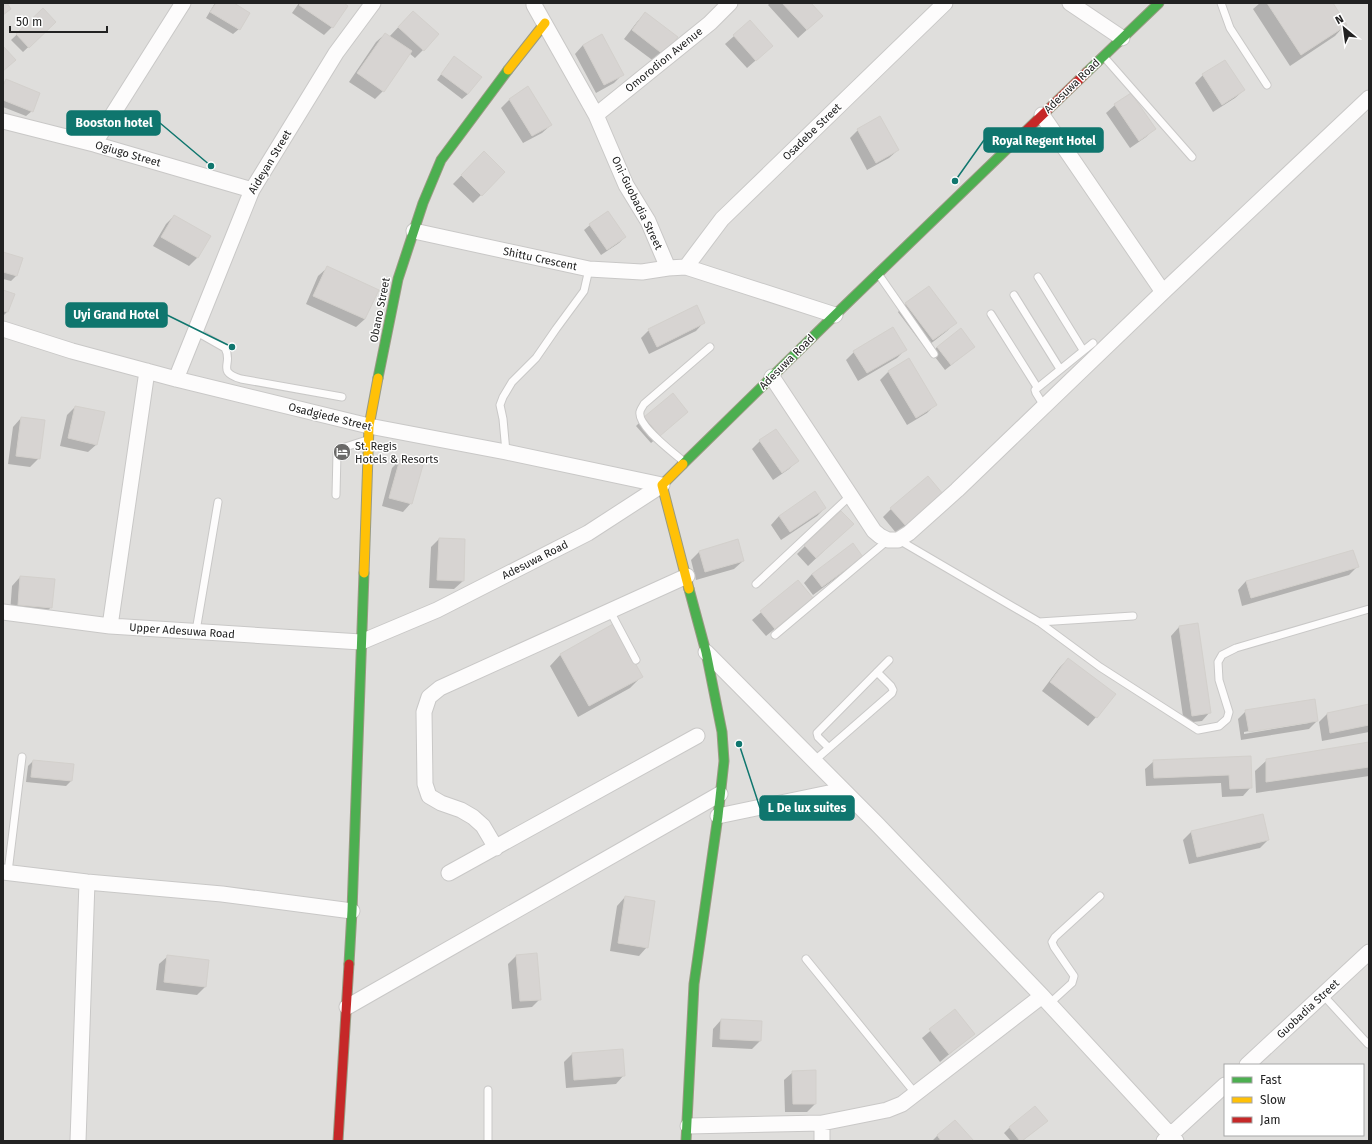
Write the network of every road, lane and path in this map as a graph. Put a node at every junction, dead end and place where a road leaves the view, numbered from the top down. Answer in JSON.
{"nodes":[{"id":1,"x":183,"y":3,"type":"edge"},
{"id":2,"x":373,"y":3,"type":"edge"},
{"id":3,"x":730,"y":3,"type":"edge"},
{"id":4,"x":945,"y":3,"type":"edge"},
{"id":5,"x":1070,"y":3,"type":"edge"},
{"id":6,"x":1159,"y":3,"type":"edge"},
{"id":7,"x":1222,"y":3,"type":"edge"},
{"id":8,"x":534,"y":4,"type":"edge"},
{"id":9,"x":545,"y":23,"type":"junction"},
{"id":10,"x":1122,"y":38,"type":"junction"},
{"id":11,"x":1103,"y":56,"type":"junction"},
{"id":12,"x":1267,"y":85,"type":"dead end"},
{"id":13,"x":1369,"y":98,"type":"edge"},
{"id":14,"x":596,"y":114,"type":"junction"},
{"id":15,"x":1042,"y":115,"type":"junction"},
{"id":16,"x":3,"y":121,"type":"edge"},
{"id":17,"x":94,"y":144,"type":"junction"},
{"id":18,"x":1192,"y":157,"type":"dead end"},
{"id":19,"x":252,"y":190,"type":"junction"},
{"id":20,"x":414,"y":231,"type":"junction"},
{"id":21,"x":686,"y":267,"type":"junction"},
{"id":22,"x":668,"y":268,"type":"junction"},
{"id":23,"x":589,"y":269,"type":"junction"},
{"id":24,"x":878,"y":273,"type":"junction"},
{"id":25,"x":1038,"y":277,"type":"dead end"},
{"id":26,"x":1163,"y":292,"type":"junction"},
{"id":27,"x":1014,"y":295,"type":"dead end"},
{"id":28,"x":991,"y":314,"type":"dead end"},
{"id":29,"x":835,"y":315,"type":"junction"},
{"id":30,"x":3,"y":329,"type":"edge"},
{"id":31,"x":195,"y":331,"type":"junction"},
{"id":32,"x":1093,"y":343,"type":"dead end"},
{"id":33,"x":710,"y":347,"type":"dead end"},
{"id":34,"x":1083,"y":350,"type":"junction"},
{"id":35,"x":934,"y":354,"type":"dead end"},
{"id":36,"x":1060,"y":369,"type":"junction"},
{"id":37,"x":147,"y":371,"type":"junction"},
{"id":38,"x":772,"y":377,"type":"junction"},
{"id":39,"x":176,"y":379,"type":"junction"},
{"id":40,"x":1037,"y":387,"type":"junction"},
{"id":41,"x":342,"y":397,"type":"dead end"},
{"id":42,"x":1044,"y":406,"type":"junction"},
{"id":43,"x":369,"y":433,"type":"junction"},
{"id":44,"x":506,"y":452,"type":"junction"},
{"id":45,"x":685,"y":463,"type":"junction"},
{"id":46,"x":662,"y":485,"type":"junction"},
{"id":47,"x":336,"y":495,"type":"dead end"},
{"id":48,"x":850,"y":496,"type":"junction"},
{"id":49,"x":218,"y":502,"type":"dead end"},
{"id":50,"x":893,"y":540,"type":"junction"},
{"id":51,"x":687,"y":576,"type":"junction"},
{"id":52,"x":756,"y":584,"type":"dead end"},
{"id":53,"x":1369,"y":609,"type":"edge"},
{"id":54,"x":610,"y":611,"type":"junction"},
{"id":55,"x":3,"y":612,"type":"edge"},
{"id":56,"x":1133,"y":616,"type":"dead end"},
{"id":57,"x":1039,"y":622,"type":"junction"},
{"id":58,"x":110,"y":626,"type":"junction"},
{"id":59,"x":196,"y":632,"type":"junction"},
{"id":60,"x":775,"y":635,"type":"dead end"},
{"id":61,"x":361,"y":642,"type":"junction"},
{"id":62,"x":706,"y":652,"type":"junction"},
{"id":63,"x":636,"y":660,"type":"dead end"},
{"id":64,"x":889,"y":660,"type":"dead end"},
{"id":65,"x":877,"y":672,"type":"junction"},
{"id":66,"x":697,"y":736,"type":"dead end"},
{"id":67,"x":829,"y":748,"type":"junction"},
{"id":68,"x":22,"y":757,"type":"dead end"},
{"id":69,"x":814,"y":761,"type":"junction"},
{"id":70,"x":843,"y":790,"type":"junction"},
{"id":71,"x":720,"y":794,"type":"junction"},
{"id":72,"x":718,"y":816,"type":"junction"},
{"id":73,"x":496,"y":848,"type":"junction"},
{"id":74,"x":5,"y":872,"type":"edge"},
{"id":75,"x":449,"y":873,"type":"dead end"},
{"id":76,"x":87,"y":882,"type":"junction"},
{"id":77,"x":1100,"y":896,"type":"dead end"},
{"id":78,"x":352,"y":911,"type":"junction"},
{"id":79,"x":1369,"y":952,"type":"edge"},
{"id":80,"x":806,"y":959,"type":"dead end"},
{"id":81,"x":1323,"y":995,"type":"junction"},
{"id":82,"x":1045,"y":1000,"type":"junction"},
{"id":83,"x":347,"y":1007,"type":"junction"},
{"id":84,"x":1368,"y":1044,"type":"edge"},
{"id":85,"x":1248,"y":1064,"type":"edge"},
{"id":86,"x":1224,"y":1086,"type":"edge"},
{"id":87,"x":488,"y":1090,"type":"dead end"},
{"id":88,"x":915,"y":1093,"type":"junction"},
{"id":89,"x":822,"y":1123,"type":"junction"},
{"id":90,"x":688,"y":1126,"type":"junction"},
{"id":91,"x":1170,"y":1139,"type":"edge"},
{"id":92,"x":78,"y":1141,"type":"edge"},
{"id":93,"x":338,"y":1141,"type":"edge"},
{"id":94,"x":488,"y":1141,"type":"edge"},
{"id":95,"x":686,"y":1141,"type":"edge"},
{"id":96,"x":822,"y":1141,"type":"edge"}],
"edges":[{"from":1,"to":17,"type":"street"},
{"from":2,"to":19,"type":"street","name":"Aideyan Street"},
{"from":3,"to":14,"type":"street","name":"Omorodion Avenue"},
{"from":4,"to":21,"type":"street","name":"Osadebe Street"},
{"from":5,"to":10,"type":"street"},
{"from":6,"to":10,"type":"street","name":"Adesuwa Road"},
{"from":7,"to":12,"type":"lane"},
{"from":8,"to":9,"type":"street","name":"Oni-Guobadia Street"},
{"from":9,"to":14,"type":"street","name":"Oni-Guobadia Street"},
{"from":9,"to":20,"type":"street","name":"Obano Street"},
{"from":10,"to":11,"type":"street","name":"Adesuwa Road"},
{"from":11,"to":15,"type":"street","name":"Adesuwa Road"},
{"from":11,"to":18,"type":"lane"},
{"from":13,"to":26,"type":"street"},
{"from":14,"to":22,"type":"street","name":"Oni-Guobadia Street"},
{"from":15,"to":24,"type":"street","name":"Adesuwa Road"},
{"from":15,"to":26,"type":"street"},
{"from":16,"to":17,"type":"street","name":"Ogiugo Street"},
{"from":17,"to":19,"type":"street","name":"Ogiugo Street"},
{"from":19,"to":31,"type":"street","name":"Aideyan Street"},
{"from":20,"to":23,"type":"street","name":"Shittu Crescent"},
{"from":20,"to":43,"type":"street","name":"Obano Street"},
{"from":21,"to":22,"type":"street"},
{"from":21,"to":29,"type":"street"},
{"from":22,"to":23,"type":"street","name":"Shittu Crescent"},
{"from":23,"to":44,"type":"lane"},
{"from":24,"to":29,"type":"street","name":"Adesuwa Road"},
{"from":24,"to":35,"type":"lane"},
{"from":25,"to":34,"type":"lane"},
{"from":26,"to":42,"type":"street"},
{"from":27,"to":36,"type":"lane"},
{"from":28,"to":40,"type":"lane"},
{"from":29,"to":38,"type":"street","name":"Adesuwa Road"},
{"from":30,"to":37,"type":"street","name":"Osadgiede Street"},
{"from":31,"to":39,"type":"street","name":"Aideyan Street"},
{"from":31,"to":41,"type":"lane"},
{"from":32,"to":34,"type":"lane"},
{"from":33,"to":45,"type":"lane"},
{"from":34,"to":36,"type":"lane"},
{"from":36,"to":40,"type":"lane"},
{"from":37,"to":39,"type":"street","name":"Osadgiede Street"},
{"from":37,"to":58,"type":"street"},
{"from":38,"to":45,"type":"street","name":"Adesuwa Road"},
{"from":38,"to":48,"type":"street"},
{"from":39,"to":43,"type":"street","name":"Osadgiede Street"},
{"from":40,"to":42,"type":"lane"},
{"from":42,"to":50,"type":"street"},
{"from":43,"to":44,"type":"street","name":"Osadgiede Street"},
{"from":43,"to":47,"type":"lane"},
{"from":43,"to":61,"type":"street","name":"Obano Street"},
{"from":44,"to":46,"type":"street","name":"Osadgiede Street"},
{"from":45,"to":46,"type":"street","name":"Adesuwa Road"},
{"from":46,"to":51,"type":"street"},
{"from":46,"to":61,"type":"street","name":"Adesuwa Road"},
{"from":48,"to":50,"type":"street"},
{"from":48,"to":52,"type":"lane"},
{"from":49,"to":59,"type":"lane"},
{"from":50,"to":57,"type":"lane"},
{"from":50,"to":60,"type":"lane"},
{"from":51,"to":54,"type":"street"},
{"from":51,"to":62,"type":"street"},
{"from":53,"to":57,"type":"lane"},
{"from":54,"to":63,"type":"lane"},
{"from":54,"to":73,"type":"street"},
{"from":55,"to":58,"type":"street","name":"Upper Adesuwa Road"},
{"from":56,"to":57,"type":"lane"},
{"from":58,"to":59,"type":"street","name":"Upper Adesuwa Road"},
{"from":59,"to":61,"type":"street","name":"Upper Adesuwa Road"},
{"from":61,"to":78,"type":"street","name":"Obano Street"},
{"from":62,"to":69,"type":"street"},
{"from":62,"to":71,"type":"street"},
{"from":64,"to":65,"type":"lane"},
{"from":65,"to":67,"type":"lane"},
{"from":65,"to":67,"type":"lane"},
{"from":66,"to":73,"type":"street"},
{"from":67,"to":69,"type":"lane"},
{"from":68,"to":74,"type":"lane"},
{"from":69,"to":70,"type":"street"},
{"from":70,"to":72,"type":"street"},
{"from":70,"to":82,"type":"street"},
{"from":71,"to":72,"type":"street"},
{"from":71,"to":83,"type":"street"},
{"from":72,"to":90,"type":"street"},
{"from":73,"to":75,"type":"street"},
{"from":74,"to":76,"type":"street"},
{"from":76,"to":78,"type":"street"},
{"from":76,"to":92,"type":"street"},
{"from":77,"to":82,"type":"lane"},
{"from":78,"to":83,"type":"street","name":"Obano Street"},
{"from":79,"to":81,"type":"street","name":"Guobadia Street"},
{"from":80,"to":88,"type":"lane"},
{"from":81,"to":84,"type":"lane"},
{"from":81,"to":85,"type":"street","name":"Guobadia Street"},
{"from":82,"to":88,"type":"street"},
{"from":82,"to":91,"type":"street"},
{"from":83,"to":93,"type":"street","name":"Obano Street"},
{"from":86,"to":91,"type":"street"},
{"from":87,"to":94,"type":"lane"},
{"from":88,"to":89,"type":"street"},
{"from":89,"to":90,"type":"street"},
{"from":89,"to":96,"type":"street"},
{"from":90,"to":95,"type":"street"}]}
